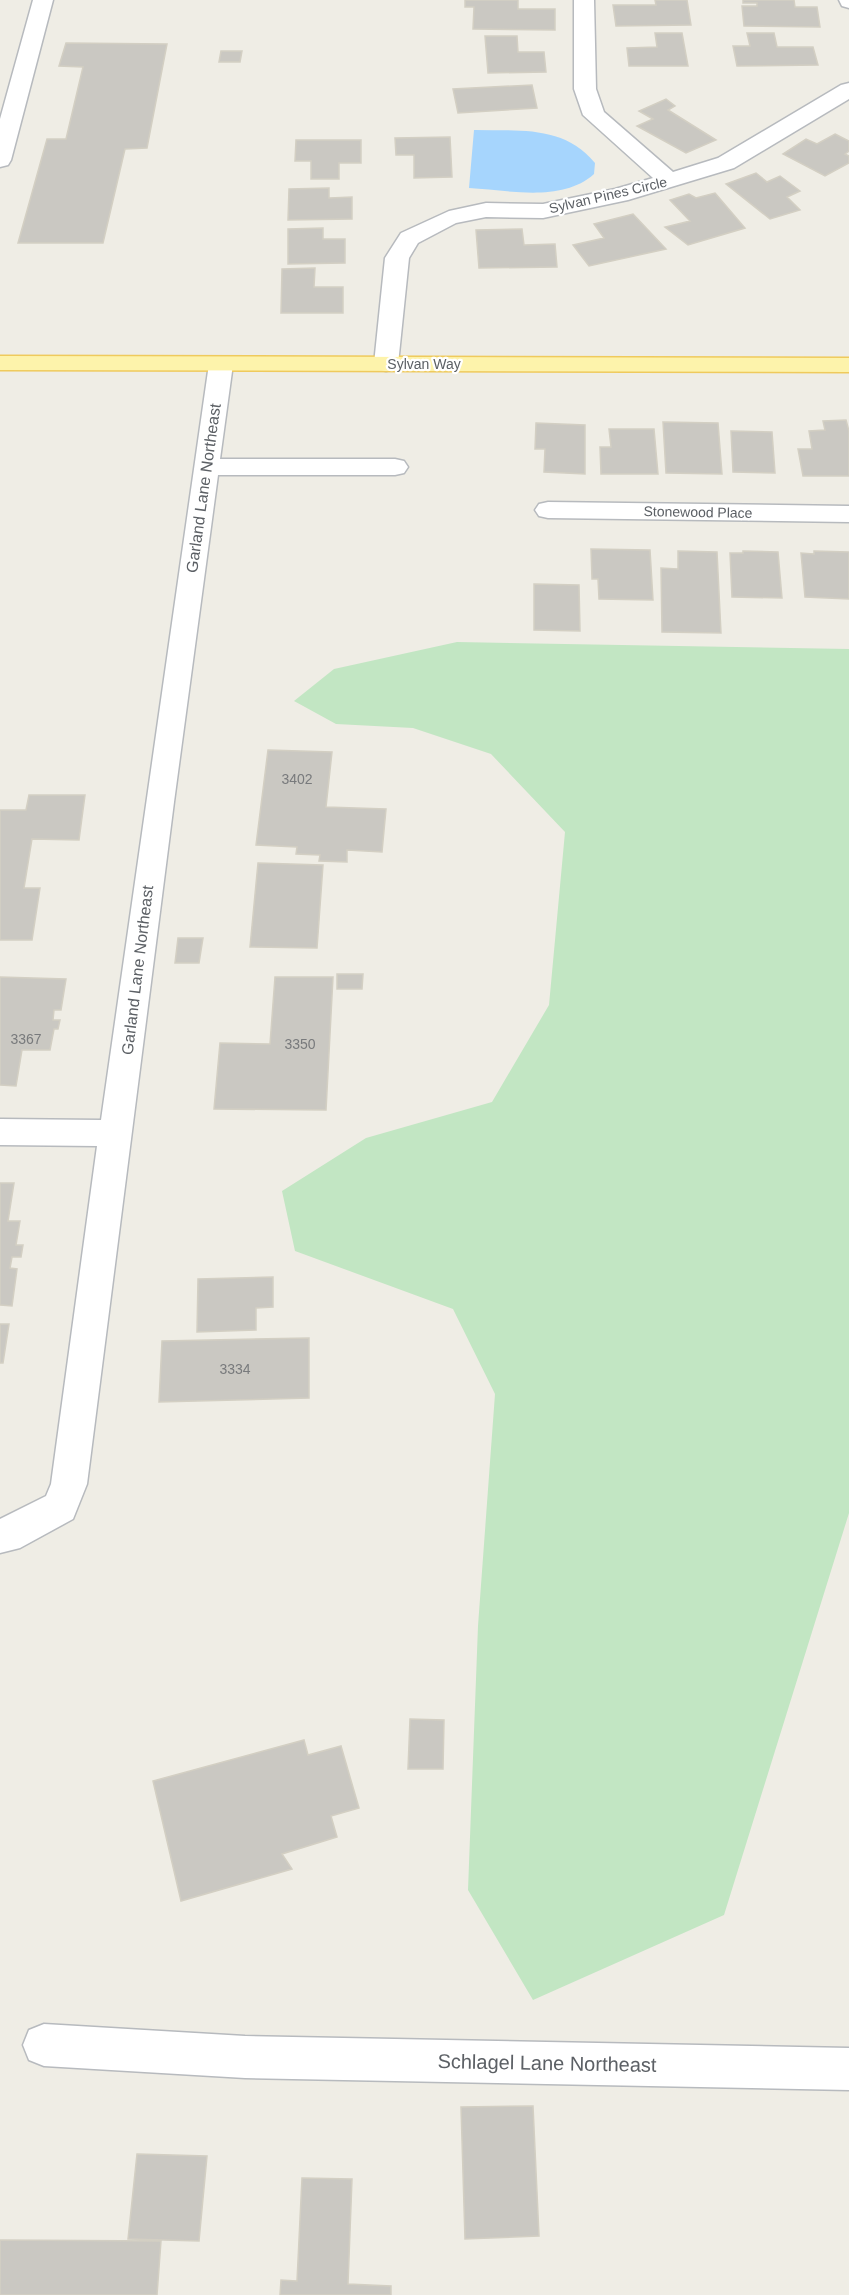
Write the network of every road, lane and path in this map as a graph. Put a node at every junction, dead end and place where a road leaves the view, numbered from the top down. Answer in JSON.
{"nodes":[{"id":1,"x":44,"y":0,"type":"edge"},
{"id":2,"x":584,"y":0,"type":"edge"},
{"id":3,"x":849,"y":90,"type":"edge"},
{"id":4,"x":0,"y":160,"type":"edge"},
{"id":5,"x":670,"y":181,"type":"junction"},
{"id":6,"x":0,"y":363,"type":"edge"},
{"id":7,"x":221,"y":364,"type":"junction"},
{"id":8,"x":386,"y":364,"type":"junction"},
{"id":9,"x":849,"y":365,"type":"edge"},
{"id":10,"x":206,"y":467,"type":"junction"},
{"id":11,"x":395,"y":467,"type":"dead end"},
{"id":12,"x":548,"y":510,"type":"dead end"},
{"id":13,"x":849,"y":514,"type":"edge"},
{"id":14,"x":0,"y":1132,"type":"edge"},
{"id":15,"x":115,"y":1133,"type":"junction"},
{"id":16,"x":0,"y":1536,"type":"edge"},
{"id":17,"x":44,"y":2045,"type":"dead end"},
{"id":18,"x":849,"y":2069,"type":"edge"}],
"edges":[{"from":1,"to":4,"type":"street"},
{"from":2,"to":5,"type":"street"},
{"from":3,"to":5,"type":"street","name":"Sylvan Pines Circle"},
{"from":5,"to":8,"type":"street","name":"Sylvan Pines Circle"},
{"from":6,"to":7,"type":"main road","name":"Sylvan Way"},
{"from":7,"to":8,"type":"main road","name":"Sylvan Way"},
{"from":7,"to":10,"type":"street","name":"Garland Lane Northeast"},
{"from":8,"to":9,"type":"main road","name":"Sylvan Way"},
{"from":10,"to":11,"type":"street"},
{"from":10,"to":15,"type":"street","name":"Garland Lane Northeast"},
{"from":12,"to":13,"type":"street","name":"Stonewood Place"},
{"from":14,"to":15,"type":"street"},
{"from":15,"to":16,"type":"street","name":"Garland Lane Northeast"},
{"from":17,"to":18,"type":"street","name":"Schlagel Lane Northeast"}]}
